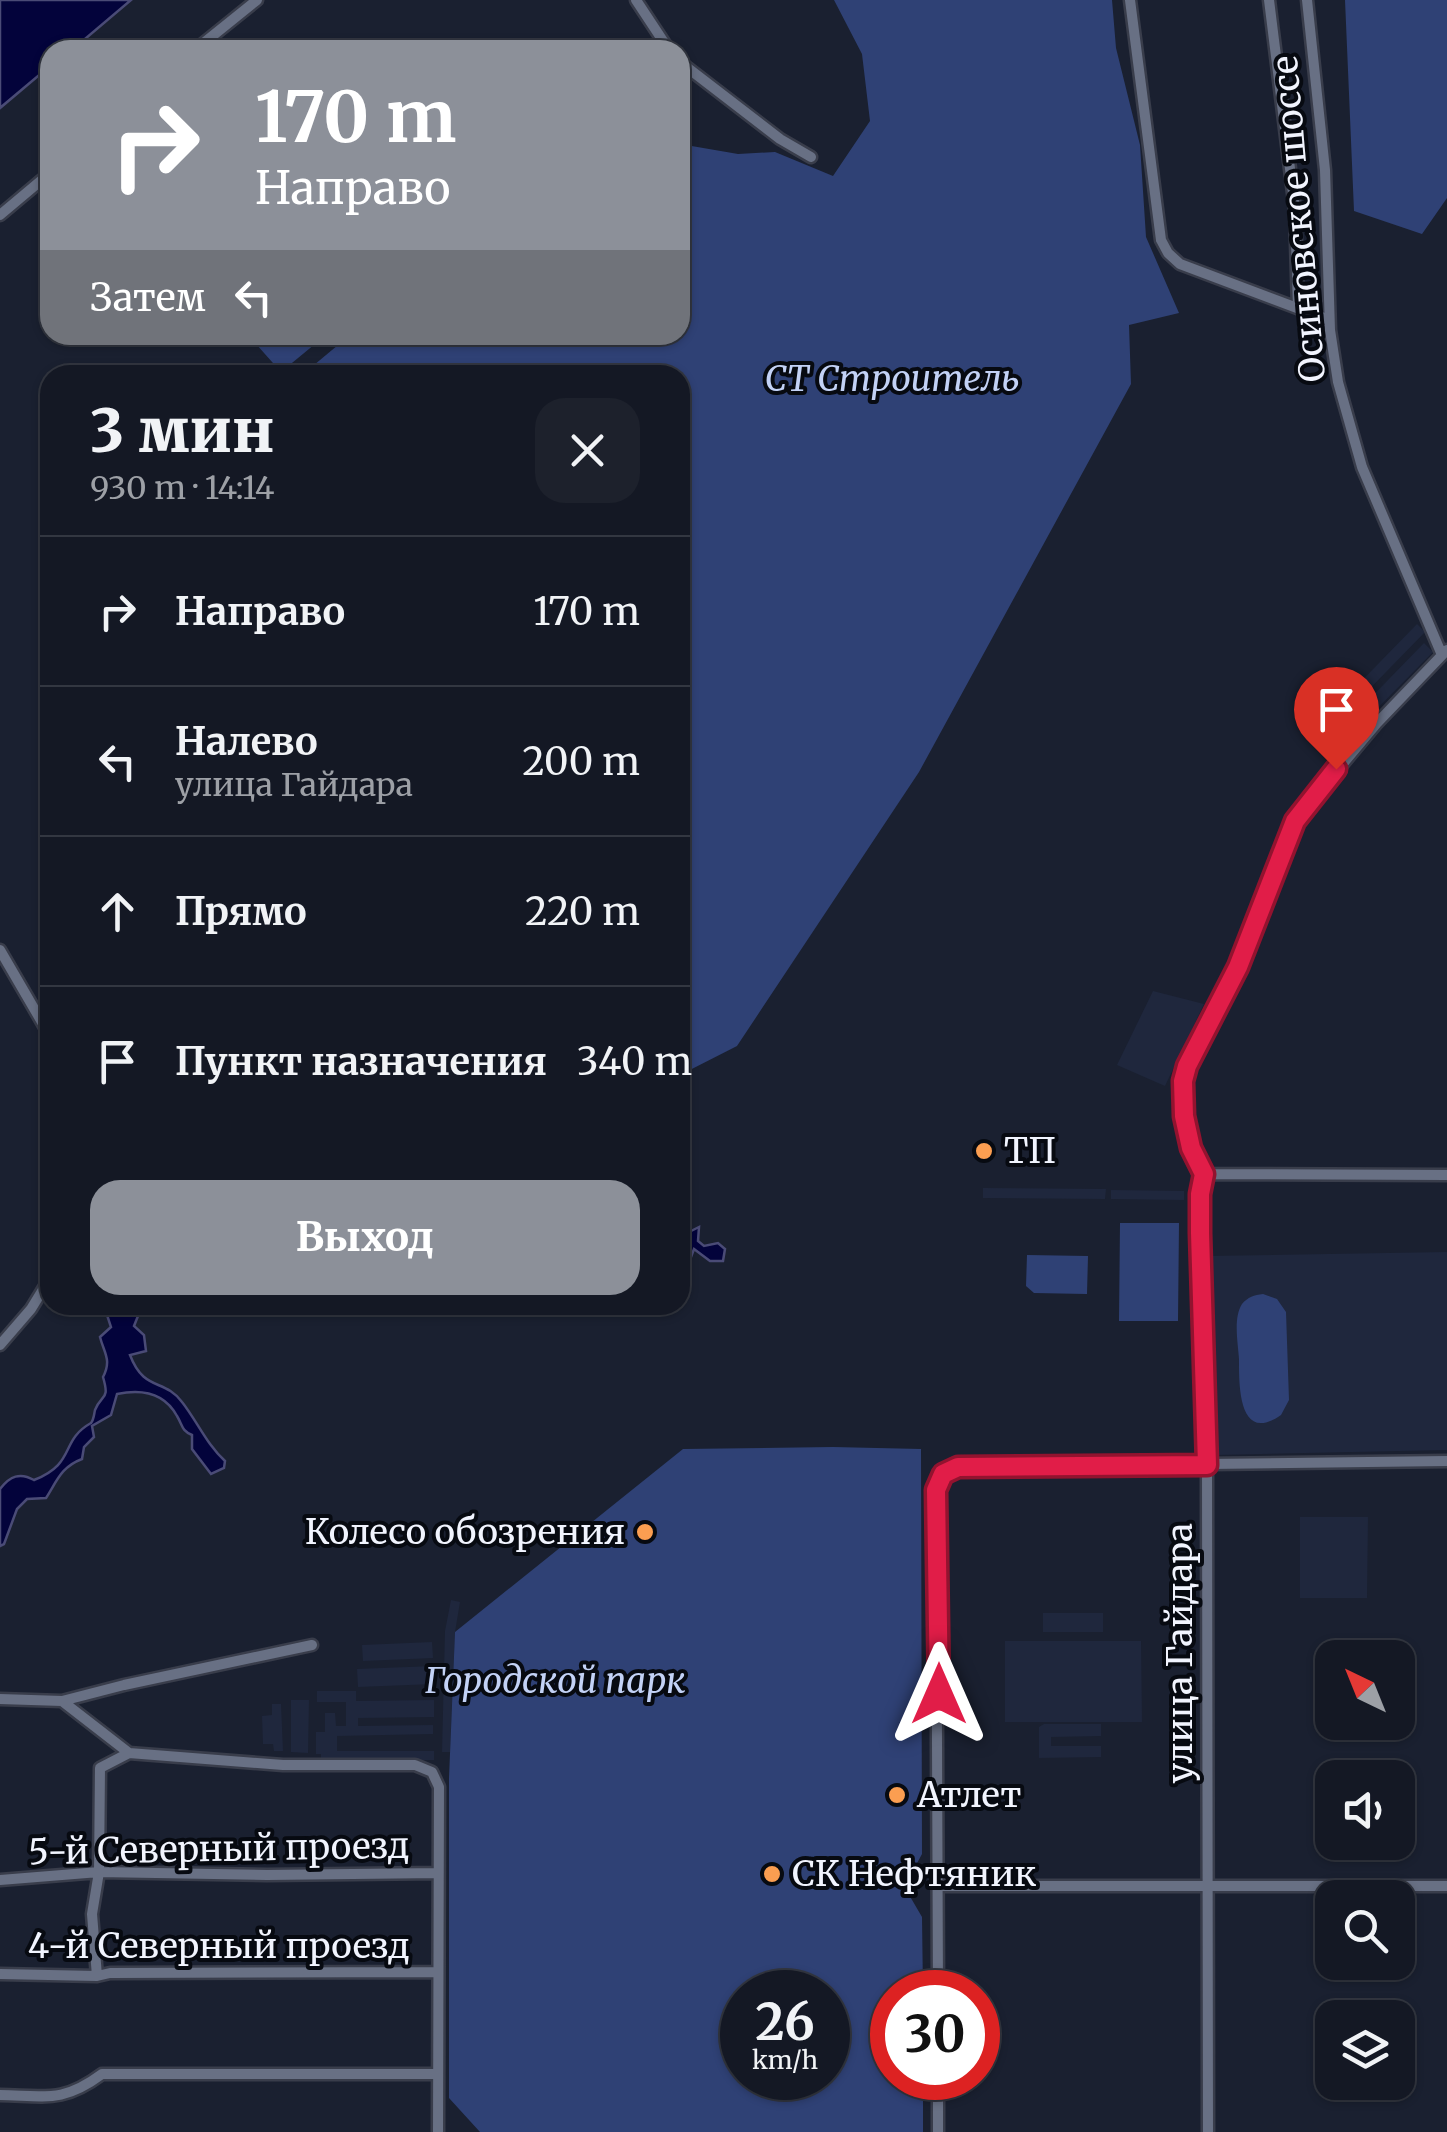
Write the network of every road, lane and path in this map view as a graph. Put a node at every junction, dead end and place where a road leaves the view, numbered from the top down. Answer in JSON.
{"nodes":[{"id":1,"x":257,"y":0,"type":"edge"},
{"id":2,"x":636,"y":0,"type":"edge"},
{"id":3,"x":1130,"y":0,"type":"edge"},
{"id":4,"x":1269,"y":0,"type":"edge"},
{"id":5,"x":1307,"y":0,"type":"edge"},
{"id":6,"x":207,"y":40,"type":"edge"},
{"id":7,"x":662,"y":40,"type":"edge"},
{"id":8,"x":690,"y":70,"type":"edge"},
{"id":9,"x":811,"y":157,"type":"dead end"},
{"id":10,"x":40,"y":181,"type":"edge"},
{"id":11,"x":0,"y":214,"type":"edge"},
{"id":12,"x":1298,"y":308,"type":"junction"},
{"id":13,"x":1329,"y":320,"type":"junction"},
{"id":14,"x":1444,"y":652,"type":"edge"},
{"id":15,"x":0,"y":950,"type":"edge"},
{"id":16,"x":40,"y":1019,"type":"edge"},
{"id":17,"x":1204,"y":1174,"type":"junction"},
{"id":18,"x":1447,"y":1174,"type":"edge"},
{"id":19,"x":40,"y":1293,"type":"edge"},
{"id":20,"x":0,"y":1346,"type":"edge"},
{"id":21,"x":1447,"y":1461,"type":"edge"},
{"id":22,"x":1207,"y":1465,"type":"junction"},
{"id":23,"x":312,"y":1645,"type":"dead end"},
{"id":24,"x":0,"y":1699,"type":"edge"},
{"id":25,"x":62,"y":1702,"type":"junction"},
{"id":26,"x":129,"y":1753,"type":"junction"},
{"id":27,"x":99,"y":1872,"type":"junction"},
{"id":28,"x":438,"y":1873,"type":"junction"},
{"id":29,"x":0,"y":1880,"type":"edge"},
{"id":30,"x":1208,"y":1884,"type":"junction"},
{"id":31,"x":938,"y":1886,"type":"junction"},
{"id":32,"x":1447,"y":1886,"type":"edge"},
{"id":33,"x":938,"y":1970,"type":"edge"},
{"id":34,"x":438,"y":1972,"type":"junction"},
{"id":35,"x":0,"y":1974,"type":"edge"},
{"id":36,"x":96,"y":1976,"type":"junction"},
{"id":37,"x":438,"y":2074,"type":"junction"},
{"id":38,"x":0,"y":2095,"type":"edge"},
{"id":39,"x":938,"y":2100,"type":"edge"},
{"id":40,"x":438,"y":2132,"type":"edge"},
{"id":41,"x":938,"y":2132,"type":"edge"},
{"id":42,"x":1208,"y":2132,"type":"edge"}],
"edges":[{"from":1,"to":6,"type":"street"},
{"from":2,"to":7,"type":"street"},
{"from":3,"to":12,"type":"street"},
{"from":4,"to":12,"type":"street"},
{"from":5,"to":13,"type":"street","name":"Осиновское шоссе"},
{"from":8,"to":9,"type":"street"},
{"from":10,"to":11,"type":"street"},
{"from":12,"to":13,"type":"street"},
{"from":13,"to":14,"type":"street","name":"Осиновское шоссе"},
{"from":14,"to":17,"type":"street"},
{"from":15,"to":16,"type":"street"},
{"from":17,"to":18,"type":"street"},
{"from":17,"to":22,"type":"street","name":"улица Гайдара"},
{"from":19,"to":20,"type":"street"},
{"from":21,"to":22,"type":"street"},
{"from":22,"to":30,"type":"street","name":"улица Гайдара"},
{"from":22,"to":31,"type":"street"},
{"from":23,"to":25,"type":"street"},
{"from":24,"to":25,"type":"street"},
{"from":25,"to":26,"type":"street"},
{"from":26,"to":27,"type":"street"},
{"from":26,"to":28,"type":"street"},
{"from":27,"to":28,"type":"street","name":"5-й Северный проезд"},
{"from":27,"to":29,"type":"street","name":"5-й Северный проезд"},
{"from":27,"to":36,"type":"street"},
{"from":28,"to":34,"type":"street"},
{"from":30,"to":31,"type":"street"},
{"from":30,"to":32,"type":"street"},
{"from":30,"to":42,"type":"street","name":"улица Гайдара"},
{"from":31,"to":33,"type":"street"},
{"from":34,"to":36,"type":"street","name":"4-й Северный проезд"},
{"from":34,"to":37,"type":"street"},
{"from":35,"to":36,"type":"street","name":"4-й Северный проезд"},
{"from":37,"to":38,"type":"street"},
{"from":37,"to":40,"type":"street"},
{"from":39,"to":41,"type":"street"}]}
